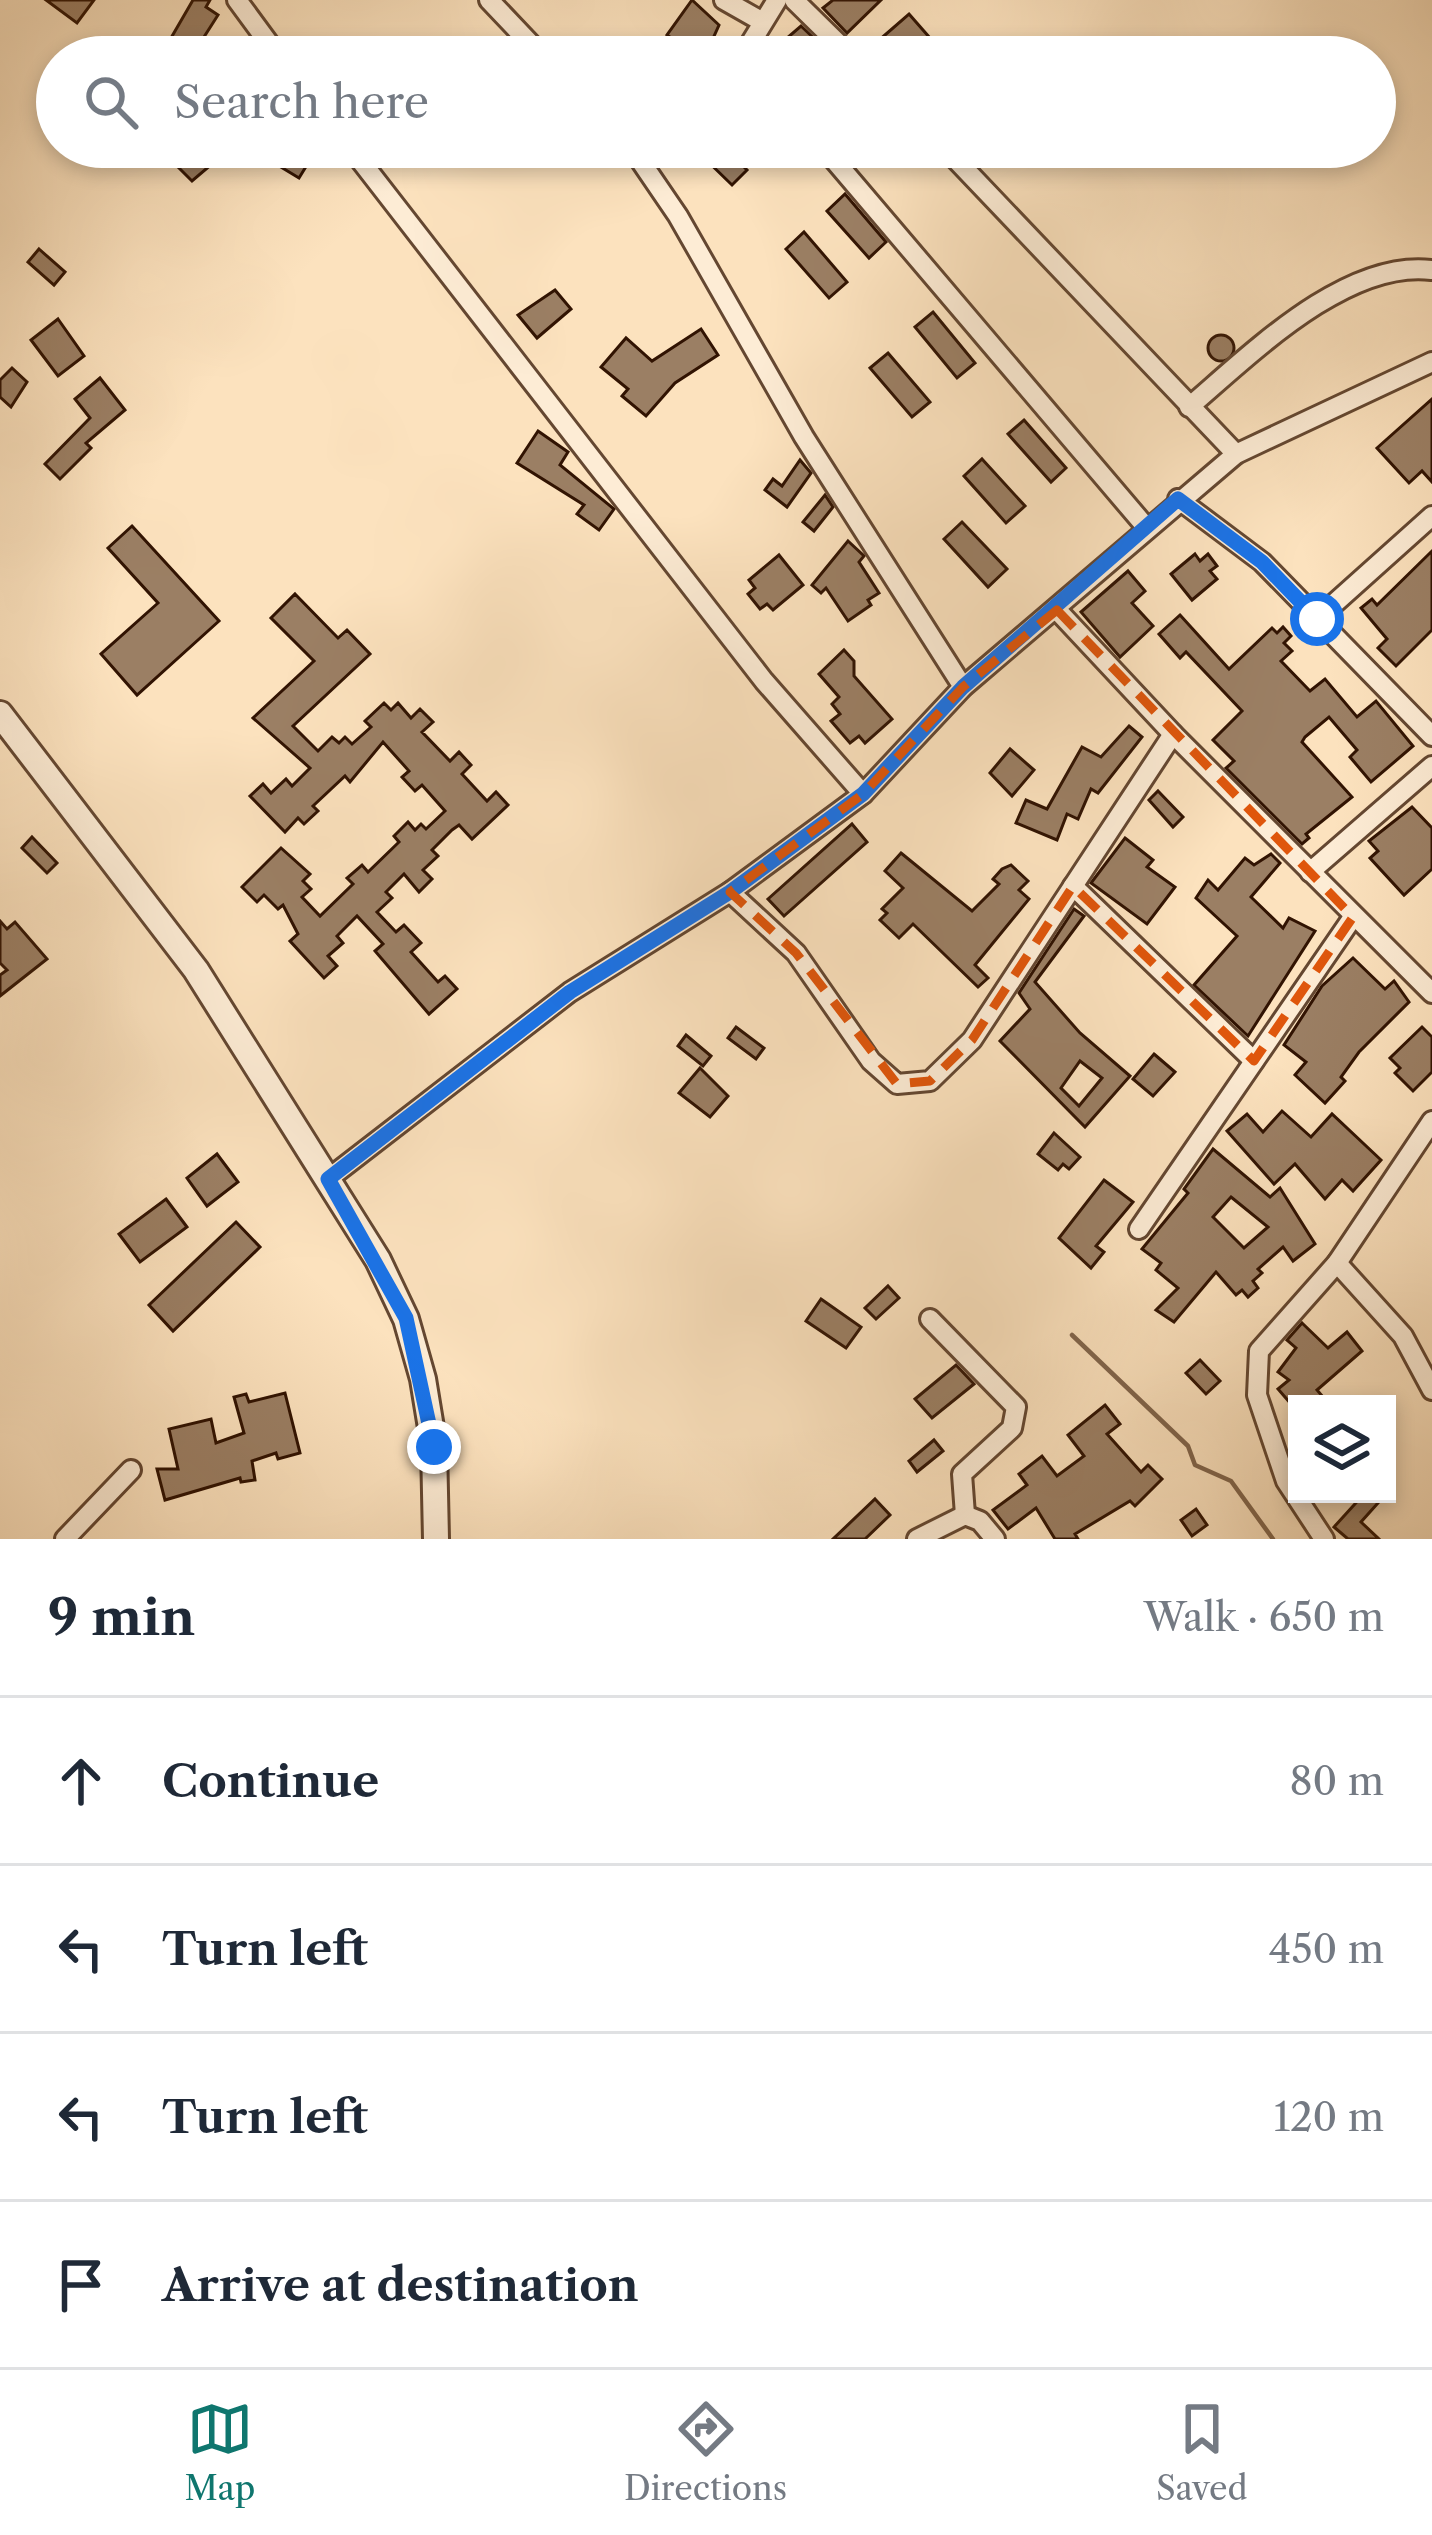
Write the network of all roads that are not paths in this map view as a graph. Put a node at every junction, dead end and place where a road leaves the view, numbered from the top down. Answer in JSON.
{"nodes":[{"id":1,"x":237,"y":0,"type":"edge"},
{"id":2,"x":489,"y":0,"type":"edge"},
{"id":3,"x":724,"y":0,"type":"edge"},
{"id":4,"x":777,"y":0,"type":"edge"},
{"id":5,"x":794,"y":0,"type":"edge"},
{"id":6,"x":761,"y":21,"type":"junction"},
{"id":7,"x":264,"y":36,"type":"edge"},
{"id":8,"x":523,"y":36,"type":"edge"},
{"id":9,"x":753,"y":36,"type":"edge"},
{"id":10,"x":831,"y":36,"type":"edge"},
{"id":11,"x":366,"y":168,"type":"edge"},
{"id":12,"x":646,"y":168,"type":"edge"},
{"id":13,"x":841,"y":168,"type":"edge"},
{"id":14,"x":964,"y":168,"type":"edge"},
{"id":15,"x":1432,"y":271,"type":"edge"},
{"id":16,"x":1432,"y":362,"type":"edge"},
{"id":17,"x":1189,"y":407,"type":"junction"},
{"id":18,"x":1236,"y":454,"type":"junction"},
{"id":19,"x":1178,"y":499,"type":"junction"},
{"id":20,"x":1432,"y":516,"type":"edge"},
{"id":21,"x":1145,"y":527,"type":"junction"},
{"id":22,"x":1057,"y":610,"type":"junction"},
{"id":23,"x":1317,"y":619,"type":"junction"},
{"id":24,"x":963,"y":687,"type":"junction"},
{"id":25,"x":0,"y":714,"type":"edge"},
{"id":26,"x":1172,"y":734,"type":"junction"},
{"id":27,"x":1432,"y":736,"type":"edge"},
{"id":28,"x":1432,"y":766,"type":"edge"},
{"id":29,"x":863,"y":794,"type":"junction"},
{"id":30,"x":1310,"y":872,"type":"junction"},
{"id":31,"x":1073,"y":886,"type":"junction"},
{"id":32,"x":730,"y":892,"type":"junction"},
{"id":33,"x":1353,"y":917,"type":"junction"},
{"id":34,"x":1432,"y":993,"type":"edge"},
{"id":35,"x":1254,"y":1061,"type":"junction"},
{"id":36,"x":1432,"y":1121,"type":"edge"},
{"id":37,"x":328,"y":1179,"type":"junction"},
{"id":38,"x":1139,"y":1229,"type":"dead end"},
{"id":39,"x":1337,"y":1263,"type":"junction"},
{"id":40,"x":930,"y":1319,"type":"dead end"},
{"id":41,"x":1432,"y":1390,"type":"edge"},
{"id":42,"x":131,"y":1470,"type":"dead end"},
{"id":43,"x":965,"y":1515,"type":"junction"},
{"id":44,"x":65,"y":1539,"type":"edge"},
{"id":45,"x":436,"y":1539,"type":"edge"},
{"id":46,"x":917,"y":1539,"type":"edge"},
{"id":47,"x":995,"y":1539,"type":"edge"},
{"id":48,"x":1324,"y":1539,"type":"edge"}],
"edges":[{"from":1,"to":7,"type":"street"},
{"from":2,"to":8,"type":"street"},
{"from":3,"to":6,"type":"street"},
{"from":4,"to":6,"type":"street"},
{"from":5,"to":10,"type":"street"},
{"from":6,"to":9,"type":"street"},
{"from":11,"to":29,"type":"street"},
{"from":12,"to":24,"type":"street"},
{"from":13,"to":21,"type":"street"},
{"from":14,"to":17,"type":"street"},
{"from":15,"to":17,"type":"street"},
{"from":16,"to":18,"type":"street"},
{"from":17,"to":18,"type":"street"},
{"from":18,"to":19,"type":"street"},
{"from":19,"to":21,"type":"street"},
{"from":19,"to":23,"type":"street"},
{"from":20,"to":23,"type":"street"},
{"from":21,"to":22,"type":"street"},
{"from":22,"to":24,"type":"street"},
{"from":22,"to":26,"type":"street"},
{"from":23,"to":27,"type":"street"},
{"from":24,"to":29,"type":"street"},
{"from":25,"to":37,"type":"street"},
{"from":26,"to":30,"type":"street"},
{"from":26,"to":31,"type":"street"},
{"from":28,"to":30,"type":"street"},
{"from":29,"to":32,"type":"street"},
{"from":30,"to":33,"type":"street"},
{"from":31,"to":32,"type":"street"},
{"from":31,"to":35,"type":"street"},
{"from":32,"to":37,"type":"street"},
{"from":33,"to":34,"type":"street"},
{"from":33,"to":35,"type":"street"},
{"from":35,"to":38,"type":"street"},
{"from":36,"to":39,"type":"street"},
{"from":37,"to":45,"type":"street"},
{"from":39,"to":41,"type":"street"},
{"from":39,"to":48,"type":"street"},
{"from":40,"to":43,"type":"street"},
{"from":42,"to":44,"type":"street"},
{"from":43,"to":46,"type":"street"},
{"from":43,"to":47,"type":"street"}]}
